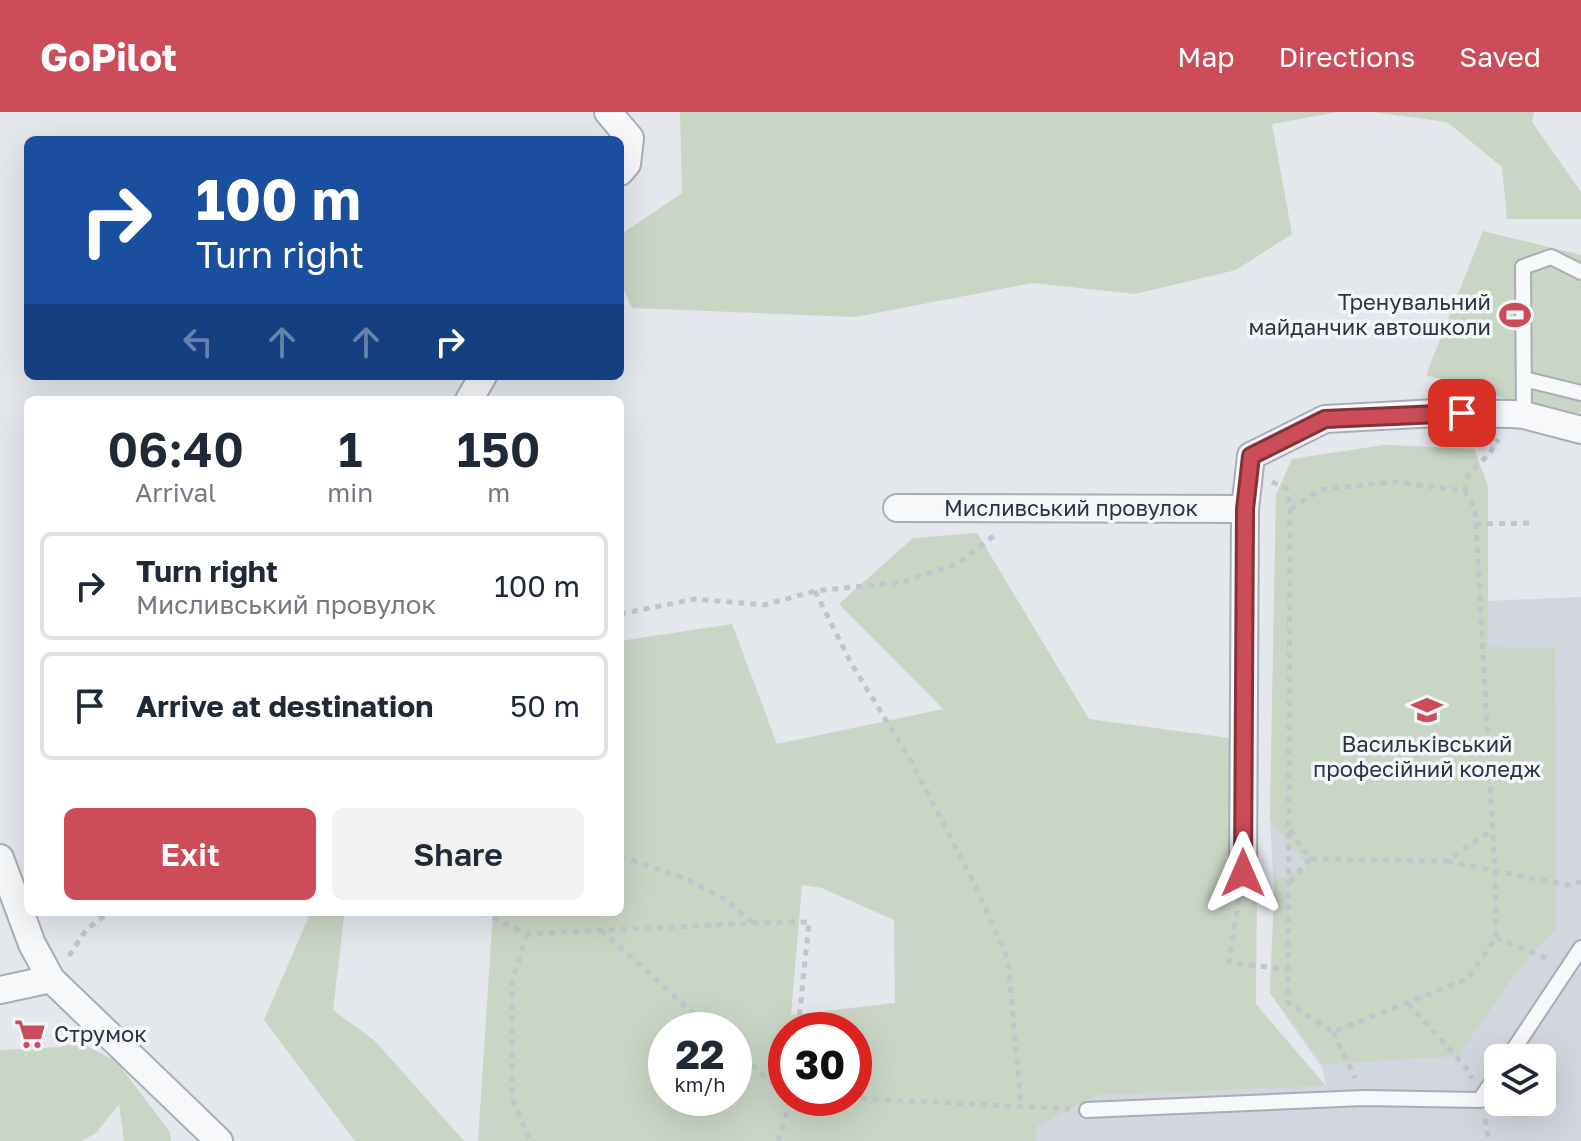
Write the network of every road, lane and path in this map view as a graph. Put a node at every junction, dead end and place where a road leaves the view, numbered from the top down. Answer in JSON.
{"nodes":[{"id":1,"x":608,"y":112,"type":"edge"},
{"id":2,"x":624,"y":167,"type":"edge"},
{"id":3,"x":1581,"y":272,"type":"edge"},
{"id":4,"x":1524,"y":379,"type":"junction"},
{"id":5,"x":1581,"y":393,"type":"edge"},
{"id":6,"x":1518,"y":414,"type":"junction"},
{"id":7,"x":1581,"y":430,"type":"edge"},
{"id":8,"x":1465,"y":491,"type":"junction"},
{"id":9,"x":1019,"y":507,"type":"junction"},
{"id":10,"x":897,"y":508,"type":"dead end"},
{"id":11,"x":1245,"y":509,"type":"junction"},
{"id":12,"x":1533,"y":523,"type":"dead end"},
{"id":13,"x":1475,"y":524,"type":"junction"},
{"id":14,"x":815,"y":591,"type":"junction"},
{"id":15,"x":624,"y":613,"type":"edge"},
{"id":16,"x":1289,"y":829,"type":"junction"},
{"id":17,"x":1492,"y":829,"type":"junction"},
{"id":18,"x":624,"y":857,"type":"edge"},
{"id":19,"x":0,"y":858,"type":"edge"},
{"id":20,"x":1310,"y":859,"type":"junction"},
{"id":21,"x":1446,"y":861,"type":"junction"},
{"id":22,"x":1495,"y":871,"type":"junction"},
{"id":23,"x":1243,"y":873,"type":"joint"},
{"id":24,"x":1581,"y":882,"type":"edge"},
{"id":25,"x":1288,"y":884,"type":"junction"},
{"id":26,"x":104,"y":916,"type":"edge"},
{"id":27,"x":490,"y":916,"type":"edge"},
{"id":28,"x":753,"y":923,"type":"junction"},
{"id":29,"x":601,"y":930,"type":"junction"},
{"id":30,"x":527,"y":934,"type":"junction"},
{"id":31,"x":1496,"y":938,"type":"junction"},
{"id":32,"x":1581,"y":948,"type":"edge"},
{"id":33,"x":1569,"y":967,"type":"junction"},
{"id":34,"x":1288,"y":970,"type":"junction"},
{"id":35,"x":51,"y":979,"type":"junction"},
{"id":36,"x":0,"y":990,"type":"edge"},
{"id":37,"x":1408,"y":1003,"type":"junction"},
{"id":38,"x":692,"y":1012,"type":"edge"},
{"id":39,"x":800,"y":1012,"type":"edge"},
{"id":40,"x":1333,"y":1032,"type":"junction"},
{"id":41,"x":1517,"y":1044,"type":"edge"},
{"id":42,"x":752,"y":1065,"type":"edge"},
{"id":43,"x":768,"y":1079,"type":"edge"},
{"id":44,"x":1484,"y":1094,"type":"edge"},
{"id":45,"x":1364,"y":1098,"type":"junction"},
{"id":46,"x":872,"y":1099,"type":"edge"},
{"id":47,"x":1480,"y":1100,"type":"junction"},
{"id":48,"x":1021,"y":1107,"type":"junction"},
{"id":49,"x":1087,"y":1110,"type":"joint"},
{"id":50,"x":784,"y":1116,"type":"edge"},
{"id":51,"x":219,"y":1141,"type":"edge"},
{"id":52,"x":530,"y":1141,"type":"edge"},
{"id":53,"x":778,"y":1141,"type":"edge"}],
"edges":[{"from":1,"to":2,"type":"street"},
{"from":3,"to":4,"type":"lane"},
{"from":4,"to":5,"type":"lane"},
{"from":4,"to":6,"type":"lane"},
{"from":6,"to":7,"type":"street"},
{"from":6,"to":8,"type":"path"},
{"from":6,"to":11,"type":"street"},
{"from":8,"to":13,"type":"path"},
{"from":8,"to":16,"type":"path"},
{"from":9,"to":10,"type":"street","name":"Мисливський провулок"},
{"from":9,"to":11,"type":"street","name":"Мисливський провулок"},
{"from":9,"to":14,"type":"path"},
{"from":11,"to":23,"type":"street"},
{"from":12,"to":13,"type":"path"},
{"from":13,"to":17,"type":"path"},
{"from":14,"to":15,"type":"path"},
{"from":14,"to":48,"type":"path"},
{"from":16,"to":20,"type":"path"},
{"from":16,"to":25,"type":"path"},
{"from":17,"to":21,"type":"path"},
{"from":17,"to":22,"type":"path"},
{"from":18,"to":28,"type":"path"},
{"from":19,"to":35,"type":"street"},
{"from":20,"to":21,"type":"path"},
{"from":20,"to":25,"type":"path"},
{"from":21,"to":22,"type":"path"},
{"from":22,"to":24,"type":"path"},
{"from":22,"to":31,"type":"path"},
{"from":23,"to":34,"type":"path"},
{"from":25,"to":34,"type":"path"},
{"from":26,"to":35,"type":"path"},
{"from":27,"to":30,"type":"path"},
{"from":28,"to":29,"type":"path"},
{"from":28,"to":39,"type":"path"},
{"from":29,"to":30,"type":"path"},
{"from":29,"to":38,"type":"path"},
{"from":30,"to":52,"type":"path"},
{"from":31,"to":33,"type":"path"},
{"from":31,"to":37,"type":"path"},
{"from":32,"to":33,"type":"lane"},
{"from":33,"to":41,"type":"lane"},
{"from":34,"to":40,"type":"path"},
{"from":35,"to":36,"type":"street"},
{"from":35,"to":51,"type":"street"},
{"from":37,"to":40,"type":"path"},
{"from":37,"to":47,"type":"path"},
{"from":40,"to":45,"type":"path"},
{"from":42,"to":43,"type":"path"},
{"from":44,"to":47,"type":"lane"},
{"from":45,"to":47,"type":"lane"},
{"from":45,"to":49,"type":"lane"},
{"from":46,"to":48,"type":"path"},
{"from":48,"to":49,"type":"path"},
{"from":50,"to":53,"type":"path"}]}
